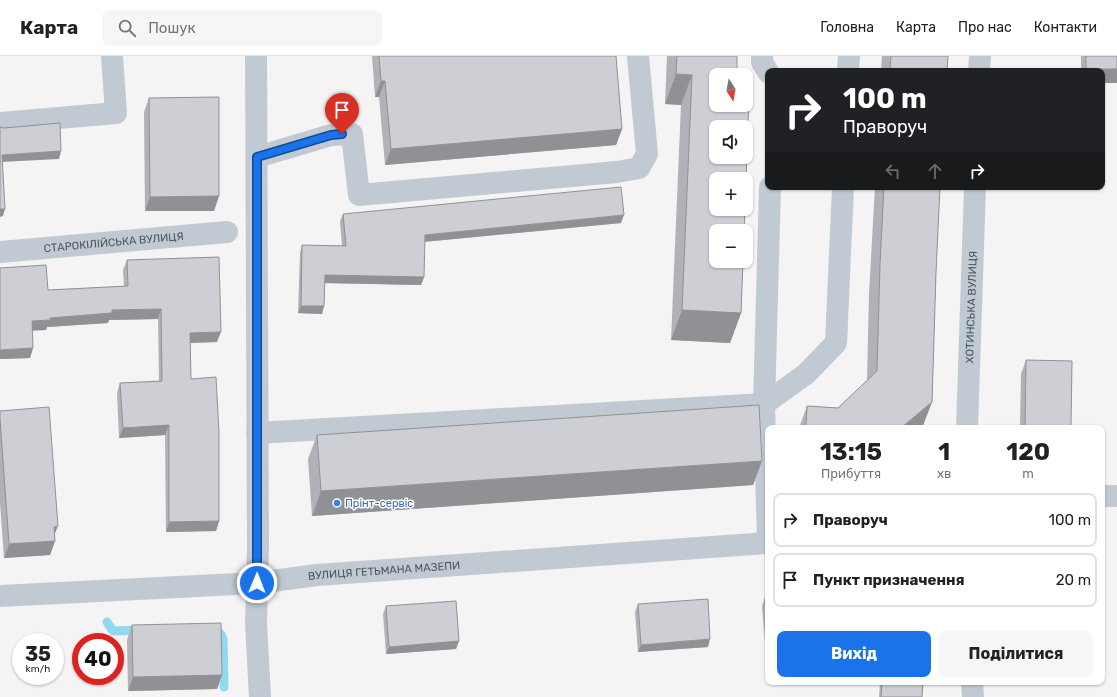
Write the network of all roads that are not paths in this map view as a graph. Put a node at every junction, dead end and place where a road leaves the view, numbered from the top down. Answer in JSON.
{"nodes":[{"id":1,"x":112,"y":56,"type":"edge"},
{"id":2,"x":256,"y":56,"type":"edge"},
{"id":3,"x":638,"y":56,"type":"edge"},
{"id":4,"x":762,"y":56,"type":"edge"},
{"id":5,"x":849,"y":56,"type":"edge"},
{"id":6,"x":980,"y":56,"type":"edge"},
{"id":7,"x":766,"y":68,"type":"edge"},
{"id":8,"x":848,"y":68,"type":"edge"},
{"id":9,"x":979,"y":68,"type":"edge"},
{"id":10,"x":0,"y":123,"type":"edge"},
{"id":11,"x":257,"y":157,"type":"junction"},
{"id":12,"x":770,"y":190,"type":"edge"},
{"id":13,"x":843,"y":190,"type":"edge"},
{"id":14,"x":975,"y":190,"type":"edge"},
{"id":15,"x":220,"y":233,"type":"dead end"},
{"id":16,"x":0,"y":252,"type":"edge"},
{"id":17,"x":764,"y":404,"type":"junction"},
{"id":18,"x":966,"y":425,"type":"edge"},
{"id":19,"x":257,"y":434,"type":"junction"},
{"id":20,"x":765,"y":438,"type":"edge"},
{"id":21,"x":1105,"y":496,"type":"edge"},
{"id":22,"x":1117,"y":496,"type":"edge"},
{"id":23,"x":765,"y":543,"type":"edge"},
{"id":24,"x":257,"y":583,"type":"junction"},
{"id":25,"x":0,"y":596,"type":"edge"},
{"id":26,"x":972,"y":685,"type":"edge"},
{"id":27,"x":260,"y":697,"type":"edge"},
{"id":28,"x":973,"y":697,"type":"edge"}],
"edges":[{"from":1,"to":10,"type":"street"},
{"from":2,"to":11,"type":"street"},
{"from":3,"to":11,"type":"street"},
{"from":4,"to":7,"type":"street"},
{"from":5,"to":8,"type":"street"},
{"from":6,"to":9,"type":"street"},
{"from":11,"to":19,"type":"street"},
{"from":12,"to":17,"type":"street"},
{"from":13,"to":17,"type":"street"},
{"from":14,"to":18,"type":"street","name":"ХОТИНСЬКА ВУЛИЦЯ"},
{"from":15,"to":16,"type":"street","name":"СТАРОКІЛІЙСЬКА ВУЛИЦЯ"},
{"from":17,"to":19,"type":"street"},
{"from":17,"to":20,"type":"street"},
{"from":19,"to":24,"type":"street"},
{"from":21,"to":22,"type":"street"},
{"from":23,"to":24,"type":"street","name":"ВУЛИЦЯ ГЕТЬМАНА МАЗЕПИ"},
{"from":24,"to":25,"type":"street","name":"ВУЛИЦЯ ГЕТЬМАНА МАЗЕПИ"},
{"from":24,"to":27,"type":"street"},
{"from":26,"to":28,"type":"street"}]}
